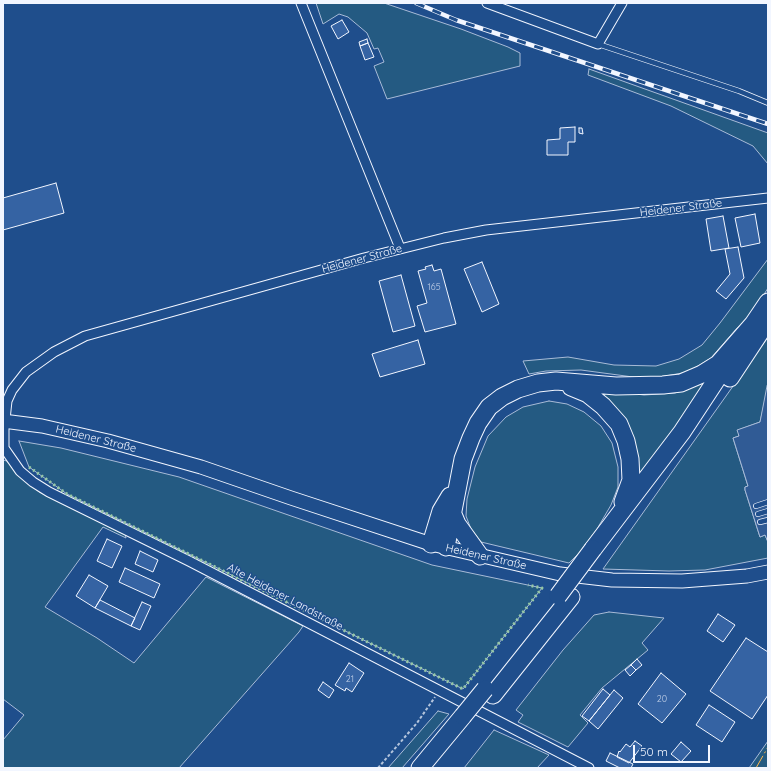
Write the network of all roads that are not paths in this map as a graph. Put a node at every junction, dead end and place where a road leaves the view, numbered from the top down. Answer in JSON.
{"nodes":[{"id":1,"x":301,"y":3,"type":"edge"},
{"id":2,"x":487,"y":3,"type":"edge"},
{"id":3,"x":622,"y":3,"type":"edge"},
{"id":4,"x":598,"y":44,"type":"junction"},
{"id":5,"x":768,"y":103,"type":"edge"},
{"id":6,"x":768,"y":198,"type":"edge"},
{"id":7,"x":400,"y":248,"type":"junction"},
{"id":8,"x":768,"y":302,"type":"edge"},
{"id":9,"x":761,"y":323,"type":"edge"},
{"id":10,"x":556,"y":381,"type":"junction"},
{"id":11,"x":4,"y":421,"type":"edge"},
{"id":12,"x":4,"y":448,"type":"edge"},
{"id":13,"x":458,"y":482,"type":"junction"},
{"id":14,"x":768,"y":502,"type":"edge"},
{"id":15,"x":756,"y":506,"type":"dead end"},
{"id":16,"x":768,"y":511,"type":"edge"},
{"id":17,"x":452,"y":512,"type":"junction"},
{"id":18,"x":758,"y":514,"type":"dead end"},
{"id":19,"x":768,"y":520,"type":"edge"},
{"id":20,"x":760,"y":522,"type":"dead end"},
{"id":21,"x":438,"y":546,"type":"junction"},
{"id":22,"x":599,"y":550,"type":"junction"},
{"id":23,"x":480,"y":556,"type":"junction"},
{"id":24,"x":768,"y":572,"type":"edge"},
{"id":25,"x":467,"y":719,"type":"junction"},
{"id":26,"x":420,"y":768,"type":"edge"},
{"id":27,"x":432,"y":768,"type":"edge"},
{"id":28,"x":589,"y":768,"type":"edge"}],
"edges":[{"from":1,"to":7,"type":"street"},
{"from":2,"to":4,"type":"street"},
{"from":3,"to":4,"type":"street"},
{"from":4,"to":5,"type":"lane"},
{"from":6,"to":7,"type":"street","name":"Heidener Straße"},
{"from":7,"to":11,"type":"street","name":"Heidener Straße"},
{"from":8,"to":9,"type":"highway"},
{"from":9,"to":10,"type":"highway"},
{"from":9,"to":22,"type":"highway"},
{"from":10,"to":13,"type":"highway"},
{"from":10,"to":22,"type":"highway"},
{"from":11,"to":12,"type":"street","name":"Alte Heidener Landstraße"},
{"from":11,"to":21,"type":"main road","name":"Heidener Straße"},
{"from":12,"to":28,"type":"street","name":"Alte Heidener Landstraße"},
{"from":13,"to":17,"type":"highway"},
{"from":13,"to":21,"type":"highway"},
{"from":14,"to":15,"type":"lane"},
{"from":16,"to":18,"type":"lane"},
{"from":17,"to":21,"type":"highway"},
{"from":17,"to":23,"type":"highway"},
{"from":19,"to":20,"type":"lane"},
{"from":21,"to":23,"type":"main road","name":"Heidener Straße"},
{"from":22,"to":25,"type":"highway","bridge":true},
{"from":23,"to":24,"type":"main road","name":"Heidener Straße"},
{"from":25,"to":26,"type":"highway"},
{"from":25,"to":27,"type":"highway"}]}
